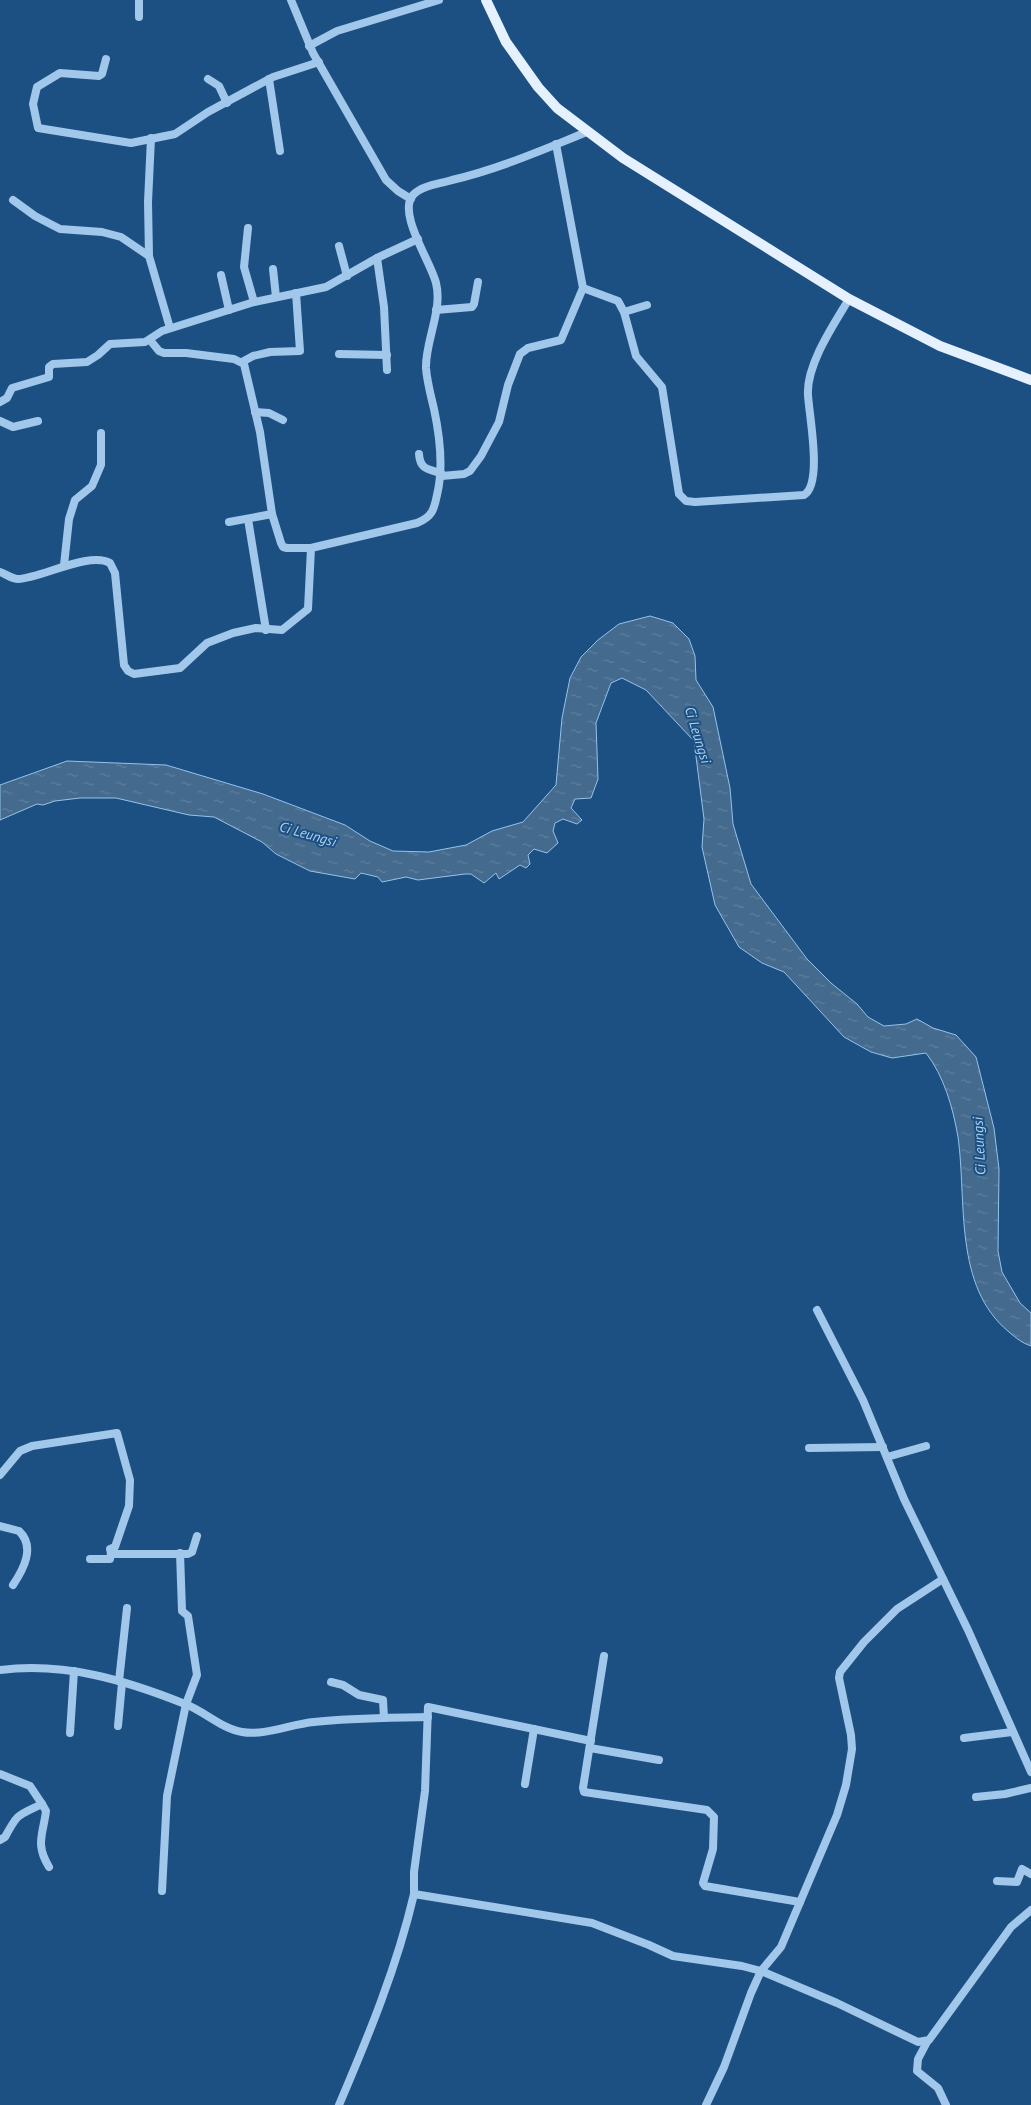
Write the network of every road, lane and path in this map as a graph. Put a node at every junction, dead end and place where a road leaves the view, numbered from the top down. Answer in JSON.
{"nodes":[{"id":1,"x":139,"y":0,"type":"edge"},
{"id":2,"x":291,"y":0,"type":"edge"},
{"id":3,"x":439,"y":0,"type":"edge"},
{"id":4,"x":486,"y":0,"type":"edge"},
{"id":5,"x":139,"y":17,"type":"dead end"},
{"id":6,"x":310,"y":46,"type":"junction"},
{"id":7,"x":106,"y":59,"type":"dead end"},
{"id":8,"x":319,"y":62,"type":"junction"},
{"id":9,"x":208,"y":79,"type":"dead end"},
{"id":10,"x":269,"y":79,"type":"junction"},
{"id":11,"x":227,"y":103,"type":"junction"},
{"id":12,"x":586,"y":132,"type":"junction"},
{"id":13,"x":151,"y":138,"type":"junction"},
{"id":14,"x":556,"y":144,"type":"junction"},
{"id":15,"x":280,"y":150,"type":"dead end"},
{"id":16,"x":411,"y":199,"type":"junction"},
{"id":17,"x":13,"y":200,"type":"dead end"},
{"id":18,"x":248,"y":228,"type":"dead end"},
{"id":19,"x":418,"y":239,"type":"junction"},
{"id":20,"x":339,"y":246,"type":"dead end"},
{"id":21,"x":148,"y":256,"type":"junction"},
{"id":22,"x":376,"y":258,"type":"junction"},
{"id":23,"x":273,"y":269,"type":"dead end"},
{"id":24,"x":221,"y":275,"type":"dead end"},
{"id":25,"x":347,"y":276,"type":"junction"},
{"id":26,"x":478,"y":282,"type":"dead end"},
{"id":27,"x":583,"y":288,"type":"junction"},
{"id":28,"x":296,"y":293,"type":"junction"},
{"id":29,"x":276,"y":297,"type":"junction"},
{"id":30,"x":849,"y":299,"type":"junction"},
{"id":31,"x":254,"y":302,"type":"junction"},
{"id":32,"x":646,"y":305,"type":"dead end"},
{"id":33,"x":229,"y":310,"type":"junction"},
{"id":34,"x":436,"y":310,"type":"junction"},
{"id":35,"x":624,"y":312,"type":"junction"},
{"id":36,"x":170,"y":328,"type":"junction"},
{"id":37,"x":150,"y":340,"type":"junction"},
{"id":38,"x":339,"y":354,"type":"dead end"},
{"id":39,"x":388,"y":355,"type":"junction"},
{"id":40,"x":242,"y":362,"type":"junction"},
{"id":41,"x":387,"y":370,"type":"dead end"},
{"id":42,"x":1031,"y":380,"type":"edge"},
{"id":43,"x":0,"y":402,"type":"edge"},
{"id":44,"x":256,"y":412,"type":"junction"},
{"id":45,"x":0,"y":420,"type":"edge"},
{"id":46,"x":283,"y":420,"type":"dead end"},
{"id":47,"x":38,"y":421,"type":"dead end"},
{"id":48,"x":101,"y":433,"type":"dead end"},
{"id":49,"x":419,"y":454,"type":"dead end"},
{"id":50,"x":441,"y":474,"type":"junction"},
{"id":51,"x":272,"y":514,"type":"junction"},
{"id":52,"x":248,"y":519,"type":"junction"},
{"id":53,"x":229,"y":522,"type":"dead end"},
{"id":54,"x":311,"y":548,"type":"junction"},
{"id":55,"x":64,"y":565,"type":"junction"},
{"id":56,"x":0,"y":572,"type":"edge"},
{"id":57,"x":266,"y":630,"type":"junction"},
{"id":58,"x":817,"y":1310,"type":"dead end"},
{"id":59,"x":926,"y":1446,"type":"dead end"},
{"id":60,"x":883,"y":1447,"type":"junction"},
{"id":61,"x":809,"y":1448,"type":"dead end"},
{"id":62,"x":887,"y":1457,"type":"junction"},
{"id":63,"x":0,"y":1475,"type":"edge"},
{"id":64,"x":0,"y":1526,"type":"edge"},
{"id":65,"x":197,"y":1536,"type":"dead end"},
{"id":66,"x":180,"y":1553,"type":"junction"},
{"id":67,"x":110,"y":1554,"type":"junction"},
{"id":68,"x":90,"y":1559,"type":"dead end"},
{"id":69,"x":943,"y":1579,"type":"junction"},
{"id":70,"x":12,"y":1585,"type":"dead end"},
{"id":71,"x":127,"y":1608,"type":"dead end"},
{"id":72,"x":604,"y":1656,"type":"dead end"},
{"id":73,"x":0,"y":1670,"type":"edge"},
{"id":74,"x":74,"y":1671,"type":"junction"},
{"id":75,"x":120,"y":1682,"type":"junction"},
{"id":76,"x":331,"y":1682,"type":"dead end"},
{"id":77,"x":186,"y":1704,"type":"junction"},
{"id":78,"x":428,"y":1717,"type":"junction"},
{"id":79,"x":384,"y":1718,"type":"junction"},
{"id":80,"x":118,"y":1726,"type":"dead end"},
{"id":81,"x":534,"y":1729,"type":"junction"},
{"id":82,"x":1012,"y":1732,"type":"junction"},
{"id":83,"x":70,"y":1733,"type":"dead end"},
{"id":84,"x":964,"y":1738,"type":"dead end"},
{"id":85,"x":590,"y":1744,"type":"junction"},
{"id":86,"x":659,"y":1760,"type":"dead end"},
{"id":87,"x":1031,"y":1772,"type":"edge"},
{"id":88,"x":0,"y":1774,"type":"edge"},
{"id":89,"x":525,"y":1784,"type":"dead end"},
{"id":90,"x":1031,"y":1788,"type":"edge"},
{"id":91,"x":976,"y":1796,"type":"dead end"},
{"id":92,"x":42,"y":1804,"type":"junction"},
{"id":93,"x":0,"y":1840,"type":"edge"},
{"id":94,"x":49,"y":1866,"type":"dead end"},
{"id":95,"x":1031,"y":1874,"type":"edge"},
{"id":96,"x":997,"y":1881,"type":"dead end"},
{"id":97,"x":162,"y":1892,"type":"dead end"},
{"id":98,"x":414,"y":1894,"type":"junction"},
{"id":99,"x":800,"y":1902,"type":"junction"},
{"id":100,"x":1031,"y":1910,"type":"edge"},
{"id":101,"x":761,"y":1971,"type":"junction"},
{"id":102,"x":927,"y":2042,"type":"junction"},
{"id":103,"x":339,"y":2105,"type":"edge"},
{"id":104,"x":706,"y":2105,"type":"edge"},
{"id":105,"x":946,"y":2105,"type":"edge"}],
"edges":[{"from":1,"to":5,"type":"street"},
{"from":2,"to":6,"type":"street"},
{"from":3,"to":6,"type":"street"},
{"from":4,"to":12,"type":"main road"},
{"from":6,"to":8,"type":"street"},
{"from":7,"to":13,"type":"street"},
{"from":8,"to":10,"type":"street"},
{"from":8,"to":16,"type":"street"},
{"from":9,"to":11,"type":"street"},
{"from":10,"to":11,"type":"street"},
{"from":10,"to":15,"type":"street"},
{"from":11,"to":13,"type":"street"},
{"from":12,"to":14,"type":"street"},
{"from":12,"to":30,"type":"main road"},
{"from":13,"to":21,"type":"street"},
{"from":14,"to":16,"type":"street"},
{"from":14,"to":27,"type":"street"},
{"from":16,"to":19,"type":"street"},
{"from":17,"to":21,"type":"street"},
{"from":18,"to":31,"type":"street"},
{"from":19,"to":22,"type":"street"},
{"from":19,"to":34,"type":"street"},
{"from":20,"to":25,"type":"street"},
{"from":21,"to":36,"type":"street"},
{"from":22,"to":25,"type":"street"},
{"from":22,"to":39,"type":"street"},
{"from":23,"to":29,"type":"street"},
{"from":24,"to":33,"type":"street"},
{"from":25,"to":28,"type":"street"},
{"from":26,"to":34,"type":"street"},
{"from":27,"to":35,"type":"street"},
{"from":27,"to":50,"type":"street"},
{"from":28,"to":29,"type":"street"},
{"from":28,"to":40,"type":"street"},
{"from":29,"to":31,"type":"street"},
{"from":30,"to":35,"type":"street"},
{"from":30,"to":42,"type":"main road"},
{"from":31,"to":33,"type":"street"},
{"from":32,"to":35,"type":"street"},
{"from":33,"to":36,"type":"street"},
{"from":34,"to":50,"type":"street"},
{"from":36,"to":37,"type":"street"},
{"from":37,"to":40,"type":"street"},
{"from":37,"to":43,"type":"street"},
{"from":38,"to":39,"type":"street"},
{"from":39,"to":41,"type":"street"},
{"from":40,"to":44,"type":"street"},
{"from":44,"to":46,"type":"street"},
{"from":44,"to":51,"type":"street"},
{"from":45,"to":47,"type":"street"},
{"from":48,"to":55,"type":"street"},
{"from":49,"to":50,"type":"street"},
{"from":50,"to":54,"type":"street"},
{"from":51,"to":52,"type":"street"},
{"from":51,"to":54,"type":"street"},
{"from":52,"to":53,"type":"street"},
{"from":52,"to":57,"type":"street"},
{"from":54,"to":57,"type":"street"},
{"from":55,"to":56,"type":"street"},
{"from":55,"to":57,"type":"street"},
{"from":58,"to":60,"type":"street"},
{"from":59,"to":62,"type":"street"},
{"from":60,"to":61,"type":"street"},
{"from":60,"to":62,"type":"street"},
{"from":62,"to":69,"type":"street"},
{"from":63,"to":67,"type":"street"},
{"from":64,"to":70,"type":"street"},
{"from":65,"to":66,"type":"street"},
{"from":66,"to":67,"type":"street"},
{"from":66,"to":77,"type":"street"},
{"from":67,"to":68,"type":"street"},
{"from":69,"to":82,"type":"street"},
{"from":69,"to":99,"type":"street"},
{"from":71,"to":75,"type":"street"},
{"from":72,"to":85,"type":"street"},
{"from":73,"to":74,"type":"street"},
{"from":74,"to":75,"type":"street"},
{"from":74,"to":83,"type":"street"},
{"from":75,"to":77,"type":"street"},
{"from":75,"to":80,"type":"street"},
{"from":76,"to":79,"type":"street"},
{"from":77,"to":79,"type":"street"},
{"from":77,"to":97,"type":"street"},
{"from":78,"to":79,"type":"street"},
{"from":78,"to":81,"type":"street"},
{"from":78,"to":98,"type":"street"},
{"from":81,"to":85,"type":"street"},
{"from":81,"to":89,"type":"street"},
{"from":82,"to":84,"type":"street"},
{"from":82,"to":87,"type":"street"},
{"from":85,"to":86,"type":"street"},
{"from":85,"to":99,"type":"street"},
{"from":88,"to":92,"type":"street"},
{"from":90,"to":91,"type":"street"},
{"from":92,"to":93,"type":"street"},
{"from":92,"to":94,"type":"street"},
{"from":95,"to":96,"type":"street"},
{"from":98,"to":101,"type":"street"},
{"from":98,"to":103,"type":"street"},
{"from":99,"to":101,"type":"street"},
{"from":100,"to":102,"type":"street"},
{"from":101,"to":102,"type":"street"},
{"from":101,"to":104,"type":"street"},
{"from":102,"to":105,"type":"street"}]}
